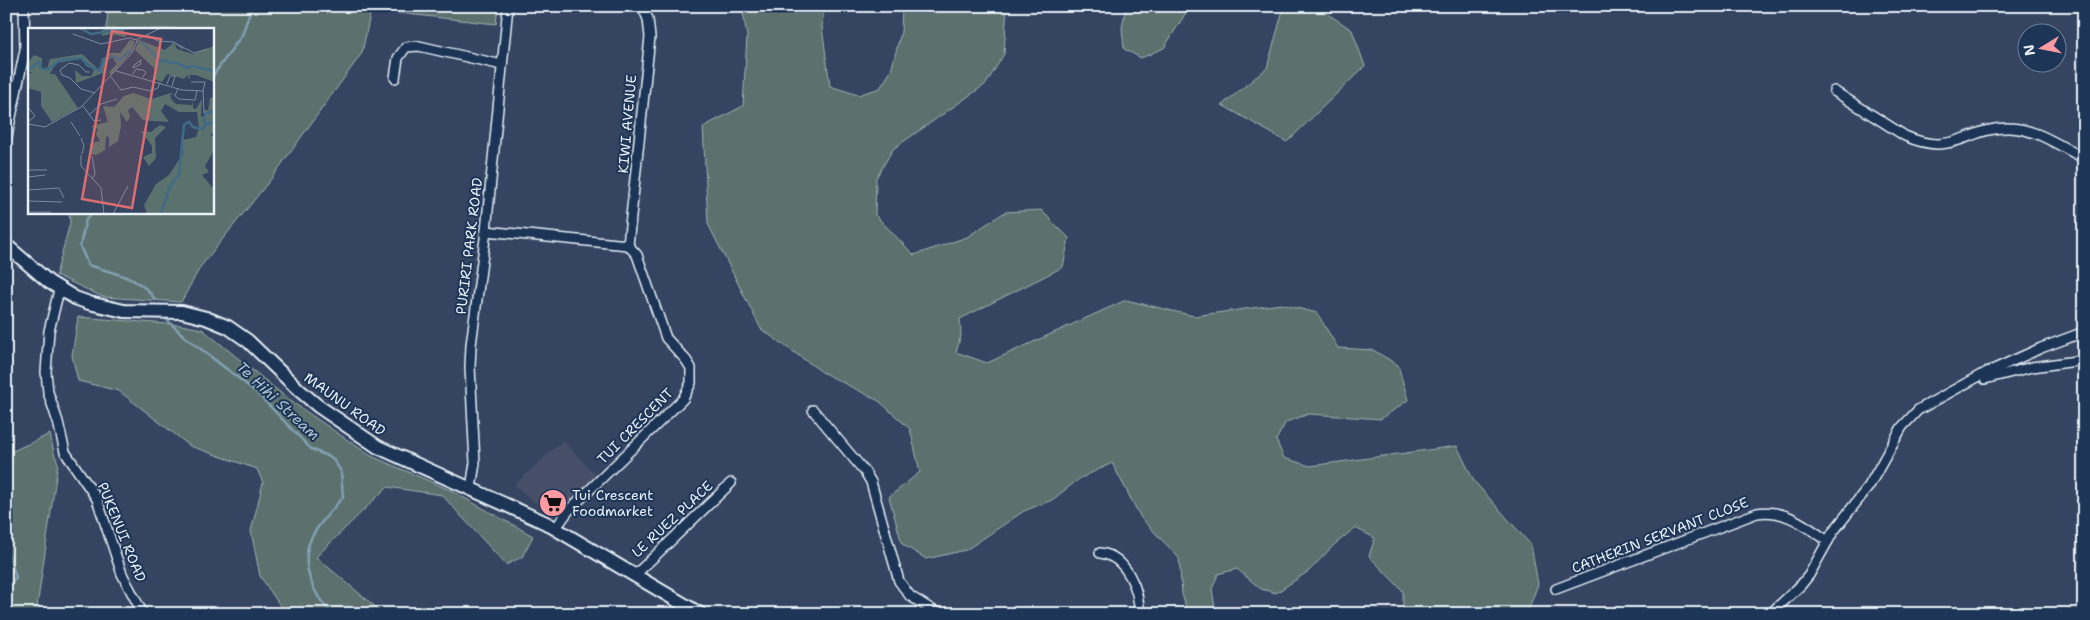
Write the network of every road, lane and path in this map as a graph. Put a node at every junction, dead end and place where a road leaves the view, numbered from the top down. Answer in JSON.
{"nodes":[{"id":1,"x":24,"y":6,"type":"edge"},
{"id":2,"x":508,"y":6,"type":"edge"},
{"id":3,"x":642,"y":6,"type":"edge"},
{"id":4,"x":502,"y":65,"type":"junction"},
{"id":5,"x":395,"y":78,"type":"dead end"},
{"id":6,"x":1834,"y":91,"type":"dead end"},
{"id":7,"x":6,"y":141,"type":"edge"},
{"id":8,"x":2084,"y":158,"type":"edge"},
{"id":9,"x":486,"y":231,"type":"junction"},
{"id":10,"x":6,"y":245,"type":"edge"},
{"id":11,"x":628,"y":246,"type":"junction"},
{"id":12,"x":60,"y":290,"type":"junction"},
{"id":13,"x":2084,"y":332,"type":"edge"},
{"id":14,"x":2084,"y":360,"type":"edge"},
{"id":15,"x":1968,"y":384,"type":"junction"},
{"id":16,"x":813,"y":410,"type":"dead end"},
{"id":17,"x":731,"y":482,"type":"dead end"},
{"id":18,"x":471,"y":488,"type":"junction"},
{"id":19,"x":555,"y":529,"type":"junction"},
{"id":20,"x":1828,"y":541,"type":"junction"},
{"id":21,"x":1100,"y":553,"type":"dead end"},
{"id":22,"x":634,"y":576,"type":"junction"},
{"id":23,"x":1556,"y":589,"type":"dead end"},
{"id":24,"x":143,"y":614,"type":"edge"},
{"id":25,"x":700,"y":614,"type":"edge"},
{"id":26,"x":939,"y":614,"type":"edge"},
{"id":27,"x":1139,"y":614,"type":"edge"},
{"id":28,"x":1770,"y":614,"type":"edge"}],
"edges":[{"from":1,"to":7,"type":"street"},
{"from":2,"to":4,"type":"street","name":"PURIRI PARK ROAD"},
{"from":3,"to":11,"type":"street","name":"KIWI AVENUE"},
{"from":4,"to":5,"type":"street"},
{"from":4,"to":9,"type":"street","name":"PURIRI PARK ROAD"},
{"from":6,"to":8,"type":"street"},
{"from":9,"to":11,"type":"street"},
{"from":9,"to":18,"type":"street","name":"PURIRI PARK ROAD"},
{"from":10,"to":12,"type":"main road","name":"MAUNU ROAD"},
{"from":11,"to":19,"type":"street","name":"TUI CRESCENT"},
{"from":12,"to":18,"type":"main road","name":"MAUNU ROAD"},
{"from":12,"to":24,"type":"street","name":"PUKENUI ROAD"},
{"from":13,"to":15,"type":"street"},
{"from":14,"to":15,"type":"street"},
{"from":15,"to":20,"type":"street"},
{"from":16,"to":26,"type":"street"},
{"from":17,"to":22,"type":"street","name":"LE RUEZ PLACE"},
{"from":18,"to":19,"type":"main road","name":"MAUNU ROAD"},
{"from":19,"to":22,"type":"main road","name":"MAUNU ROAD"},
{"from":20,"to":23,"type":"street","name":"CATHERIN SERVANT CLOSE"},
{"from":20,"to":28,"type":"street"},
{"from":21,"to":27,"type":"street"},
{"from":22,"to":25,"type":"main road","name":"MAUNU ROAD"}]}
